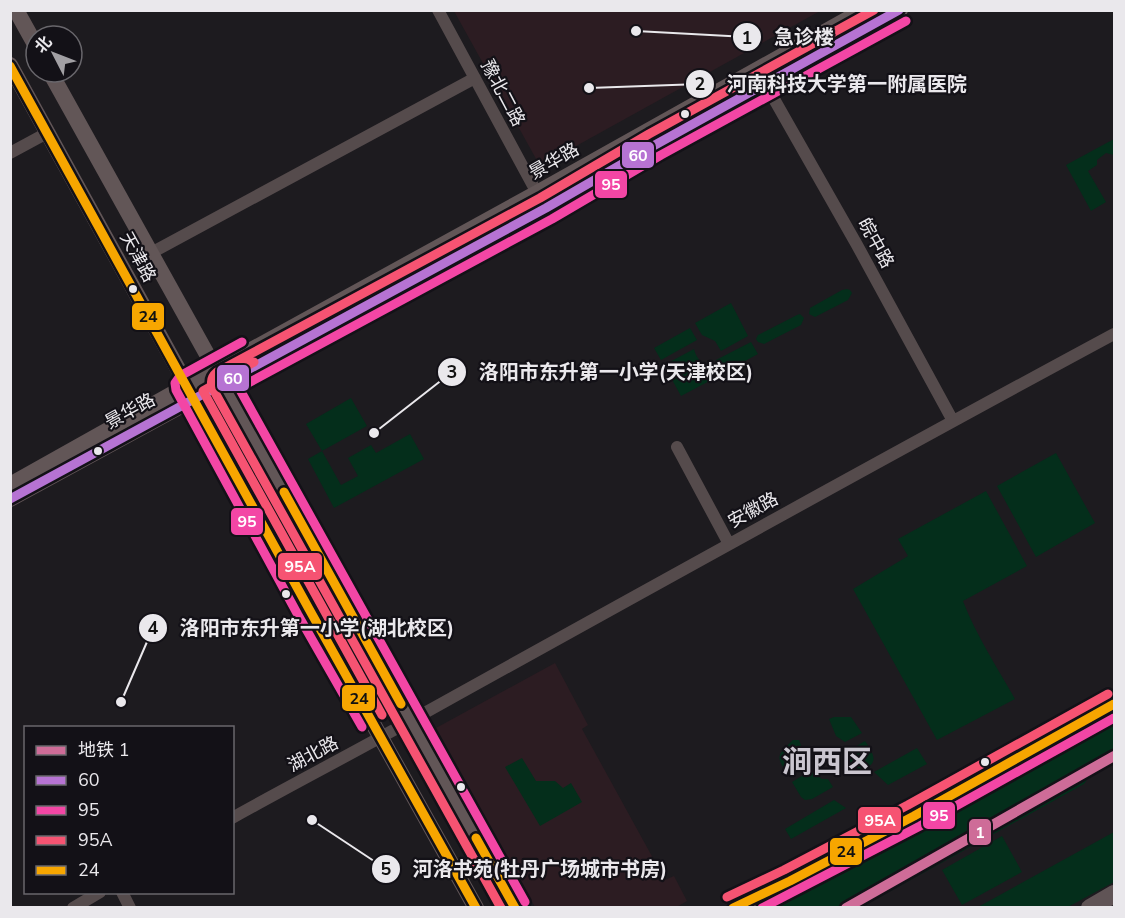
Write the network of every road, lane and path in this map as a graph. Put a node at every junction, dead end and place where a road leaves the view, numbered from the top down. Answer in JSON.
{"nodes":[{"id":1,"x":16,"y":10,"type":"edge"},
{"id":2,"x":438,"y":10,"type":"edge"},
{"id":3,"x":864,"y":10,"type":"edge"},
{"id":4,"x":900,"y":10,"type":"edge"},
{"id":5,"x":24,"y":24,"type":"edge"},
{"id":6,"x":10,"y":65,"type":"edge"},
{"id":7,"x":475,"y":78,"type":"junction"},
{"id":8,"x":57,"y":84,"type":"edge"},
{"id":9,"x":766,"y":85,"type":"junction"},
{"id":10,"x":47,"y":133,"type":"junction"},
{"id":11,"x":10,"y":153,"type":"edge"},
{"id":12,"x":537,"y":193,"type":"junction"},
{"id":13,"x":151,"y":253,"type":"junction"},
{"id":14,"x":1114,"y":334,"type":"edge"},
{"id":15,"x":219,"y":376,"type":"junction"},
{"id":16,"x":191,"y":392,"type":"junction"},
{"id":17,"x":953,"y":420,"type":"junction"},
{"id":18,"x":677,"y":447,"type":"dead end"},
{"id":19,"x":10,"y":485,"type":"edge"},
{"id":20,"x":10,"y":500,"type":"edge"},
{"id":21,"x":729,"y":544,"type":"junction"},
{"id":22,"x":1114,"y":704,"type":"edge"},
{"id":23,"x":411,"y":721,"type":"junction"},
{"id":24,"x":381,"y":737,"type":"junction"},
{"id":25,"x":234,"y":817,"type":"edge"},
{"id":26,"x":97,"y":894,"type":"edge"},
{"id":27,"x":123,"y":894,"type":"edge"},
{"id":28,"x":748,"y":903,"type":"edge"},
{"id":29,"x":73,"y":908,"type":"edge"},
{"id":30,"x":130,"y":908,"type":"edge"},
{"id":31,"x":476,"y":908,"type":"edge"},
{"id":32,"x":515,"y":908,"type":"edge"},
{"id":33,"x":732,"y":908,"type":"edge"}],
"edges":[{"from":1,"to":5,"type":"main road"},
{"from":2,"to":7,"type":"street","name":"豫北二路"},
{"from":3,"to":12,"type":"main road","name":"景华路"},
{"from":4,"to":9,"type":"main road","name":"景华路"},
{"from":6,"to":10,"type":"main road","name":"天津路"},
{"from":7,"to":12,"type":"street","name":"豫北二路"},
{"from":7,"to":13,"type":"street"},
{"from":8,"to":13,"type":"main road","name":"天津路"},
{"from":9,"to":15,"type":"main road","name":"景华路"},
{"from":9,"to":17,"type":"street","name":"皖中路"},
{"from":10,"to":11,"type":"street"},
{"from":10,"to":16,"type":"main road","name":"天津路"},
{"from":12,"to":15,"type":"main road","name":"景华路"},
{"from":13,"to":15,"type":"main road","name":"天津路"},
{"from":14,"to":17,"type":"street","name":"安徽路"},
{"from":15,"to":16,"type":"main road","name":"景华路"},
{"from":15,"to":23,"type":"main road","name":"天津路"},
{"from":16,"to":19,"type":"main road","name":"景华路"},
{"from":16,"to":20,"type":"main road","name":"景华路"},
{"from":16,"to":24,"type":"main road","name":"天津路"},
{"from":17,"to":21,"type":"street","name":"安徽路"},
{"from":18,"to":21,"type":"street"},
{"from":21,"to":23,"type":"street","name":"安徽路"},
{"from":22,"to":28,"type":"main road"},
{"from":23,"to":24,"type":"street","name":"湖北路"},
{"from":23,"to":32,"type":"main road","name":"天津路"},
{"from":24,"to":25,"type":"street","name":"湖北路"},
{"from":24,"to":31,"type":"main road","name":"天津路"},
{"from":26,"to":29,"type":"street"},
{"from":27,"to":30,"type":"street"},
{"from":28,"to":33,"type":"main road"}]}
